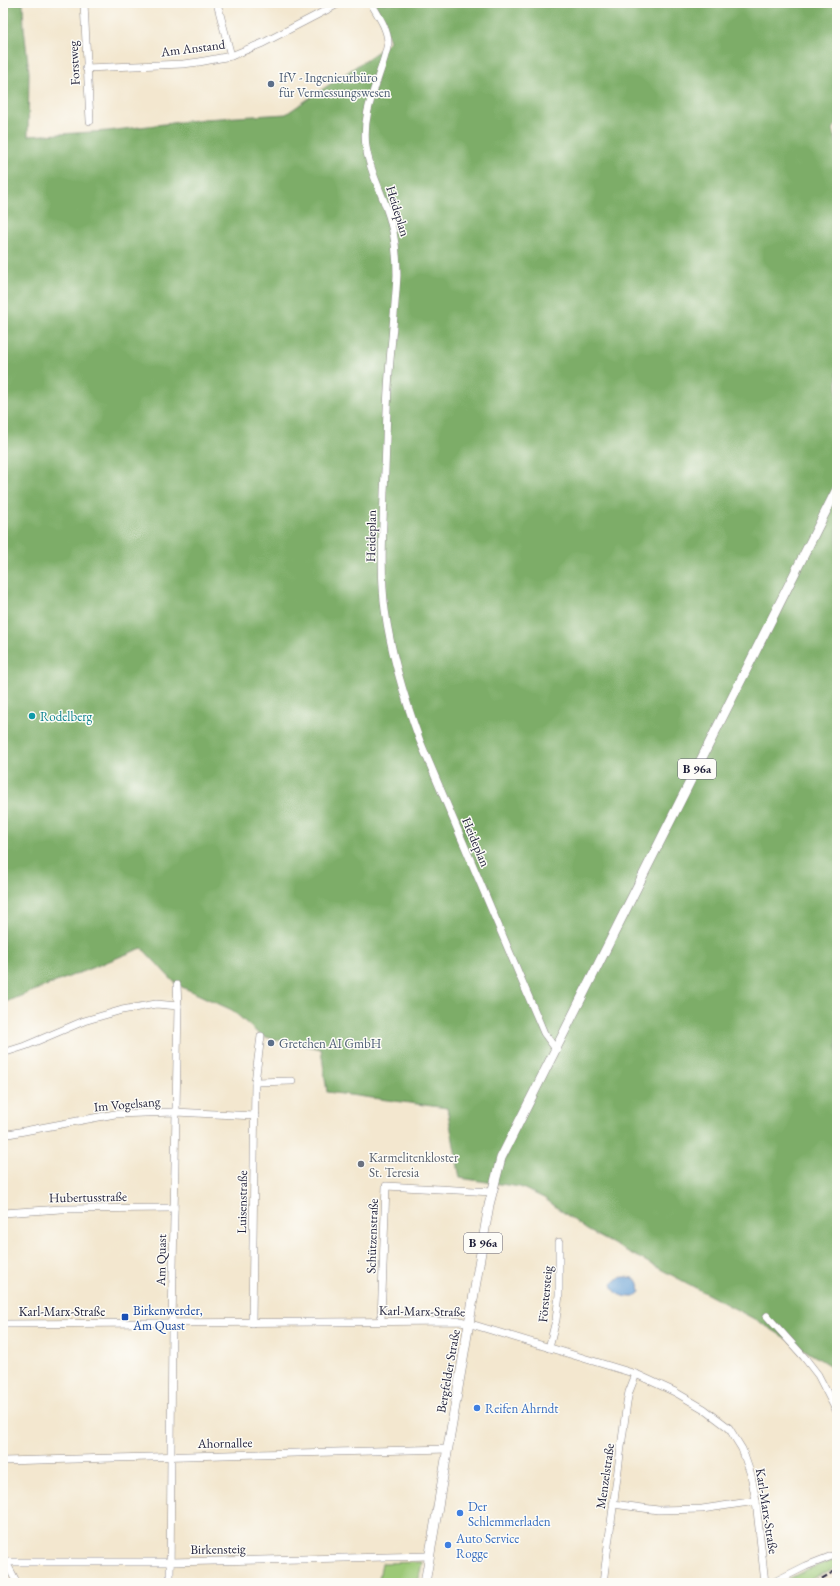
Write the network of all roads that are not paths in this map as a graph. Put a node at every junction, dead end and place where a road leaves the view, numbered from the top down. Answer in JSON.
{"nodes":[{"id":1,"x":84,"y":3,"type":"edge"},
{"id":2,"x":217,"y":3,"type":"edge"},
{"id":3,"x":340,"y":3,"type":"edge"},
{"id":4,"x":371,"y":3,"type":"edge"},
{"id":5,"x":231,"y":56,"type":"junction"},
{"id":6,"x":86,"y":68,"type":"junction"},
{"id":7,"x":90,"y":121,"type":"dead end"},
{"id":8,"x":837,"y":489,"type":"edge"},
{"id":9,"x":177,"y":985,"type":"dead end"},
{"id":10,"x":178,"y":1006,"type":"junction"},
{"id":11,"x":261,"y":1036,"type":"dead end"},
{"id":12,"x":555,"y":1048,"type":"junction"},
{"id":13,"x":3,"y":1053,"type":"edge"},
{"id":14,"x":292,"y":1081,"type":"dead end"},
{"id":15,"x":255,"y":1082,"type":"junction"},
{"id":16,"x":175,"y":1112,"type":"junction"},
{"id":17,"x":255,"y":1116,"type":"junction"},
{"id":18,"x":3,"y":1135,"type":"edge"},
{"id":19,"x":492,"y":1192,"type":"junction"},
{"id":20,"x":174,"y":1208,"type":"junction"},
{"id":21,"x":3,"y":1213,"type":"edge"},
{"id":22,"x":559,"y":1242,"type":"dead end"},
{"id":23,"x":768,"y":1316,"type":"dead end"},
{"id":24,"x":381,"y":1321,"type":"junction"},
{"id":25,"x":172,"y":1322,"type":"junction"},
{"id":26,"x":252,"y":1322,"type":"junction"},
{"id":27,"x":469,"y":1323,"type":"junction"},
{"id":28,"x":3,"y":1324,"type":"edge"},
{"id":29,"x":549,"y":1348,"type":"junction"},
{"id":30,"x":636,"y":1374,"type":"junction"},
{"id":31,"x":837,"y":1412,"type":"edge"},
{"id":32,"x":448,"y":1449,"type":"junction"},
{"id":33,"x":171,"y":1457,"type":"junction"},
{"id":34,"x":3,"y":1461,"type":"edge"},
{"id":35,"x":756,"y":1501,"type":"junction"},
{"id":36,"x":613,"y":1504,"type":"junction"},
{"id":37,"x":837,"y":1554,"type":"edge"},
{"id":38,"x":429,"y":1556,"type":"junction"},
{"id":39,"x":5,"y":1562,"type":"edge"},
{"id":40,"x":170,"y":1562,"type":"junction"},
{"id":41,"x":17,"y":1583,"type":"edge"},
{"id":42,"x":170,"y":1583,"type":"edge"},
{"id":43,"x":425,"y":1583,"type":"edge"},
{"id":44,"x":603,"y":1583,"type":"edge"},
{"id":45,"x":764,"y":1583,"type":"edge"},
{"id":46,"x":772,"y":1583,"type":"edge"}],
"edges":[{"from":1,"to":6,"type":"street","name":"Forstweg"},
{"from":2,"to":5,"type":"street"},
{"from":3,"to":5,"type":"street","name":"Am Anstand"},
{"from":4,"to":12,"type":"street","name":"Heideplan"},
{"from":5,"to":6,"type":"street","name":"Am Anstand"},
{"from":6,"to":7,"type":"street","name":"Forstweg"},
{"from":8,"to":12,"type":"main road","number":"B 96a"},
{"from":9,"to":10,"type":"street","name":"Am Quast"},
{"from":10,"to":13,"type":"street"},
{"from":10,"to":16,"type":"street","name":"Am Quast"},
{"from":11,"to":15,"type":"street","name":"Luisenstraße"},
{"from":12,"to":19,"type":"main road","name":"Bergfelder Straße","number":"B 96a"},
{"from":14,"to":15,"type":"street"},
{"from":15,"to":17,"type":"street","name":"Luisenstraße"},
{"from":16,"to":17,"type":"street","name":"Im Vogelsang"},
{"from":16,"to":18,"type":"street","name":"Im Vogelsang"},
{"from":16,"to":20,"type":"street","name":"Am Quast"},
{"from":17,"to":26,"type":"street","name":"Luisenstraße"},
{"from":19,"to":24,"type":"street","name":"Schützenstraße"},
{"from":19,"to":27,"type":"main road","name":"Bergfelder Straße","number":"B 96a"},
{"from":20,"to":21,"type":"street","name":"Hubertusstraße"},
{"from":20,"to":25,"type":"street","name":"Am Quast"},
{"from":22,"to":29,"type":"street","name":"Förstersteig"},
{"from":23,"to":31,"type":"street"},
{"from":24,"to":26,"type":"street","name":"Karl-Marx-Straße"},
{"from":24,"to":27,"type":"street","name":"Karl-Marx-Straße"},
{"from":25,"to":26,"type":"street","name":"Karl-Marx-Straße"},
{"from":25,"to":28,"type":"street","name":"Karl-Marx-Straße"},
{"from":25,"to":33,"type":"street","name":"Am Quast"},
{"from":27,"to":29,"type":"street","name":"Karl-Marx-Straße"},
{"from":27,"to":32,"type":"main road","name":"Bergfelder Straße","number":"B 96a"},
{"from":29,"to":30,"type":"street","name":"Karl-Marx-Straße"},
{"from":30,"to":35,"type":"street","name":"Karl-Marx-Straße"},
{"from":30,"to":36,"type":"street","name":"Menzelstraße"},
{"from":32,"to":33,"type":"street","name":"Ahornallee"},
{"from":32,"to":38,"type":"main road","name":"Bergfelder Straße","number":"B 96a"},
{"from":33,"to":34,"type":"street","name":"Ahornallee"},
{"from":33,"to":40,"type":"street","name":"Am Quast"},
{"from":35,"to":36,"type":"street"},
{"from":35,"to":45,"type":"street","name":"Karl-Marx-Straße"},
{"from":36,"to":44,"type":"street","name":"Menzelstraße"},
{"from":37,"to":46,"type":"street"},
{"from":38,"to":40,"type":"street","name":"Birkensteig"},
{"from":38,"to":43,"type":"main road","name":"Bergfelder Straße","number":"B 96a"},
{"from":39,"to":40,"type":"street","name":"Birkensteig"},
{"from":39,"to":41,"type":"street"},
{"from":40,"to":42,"type":"street","name":"Am Quast"}]}
